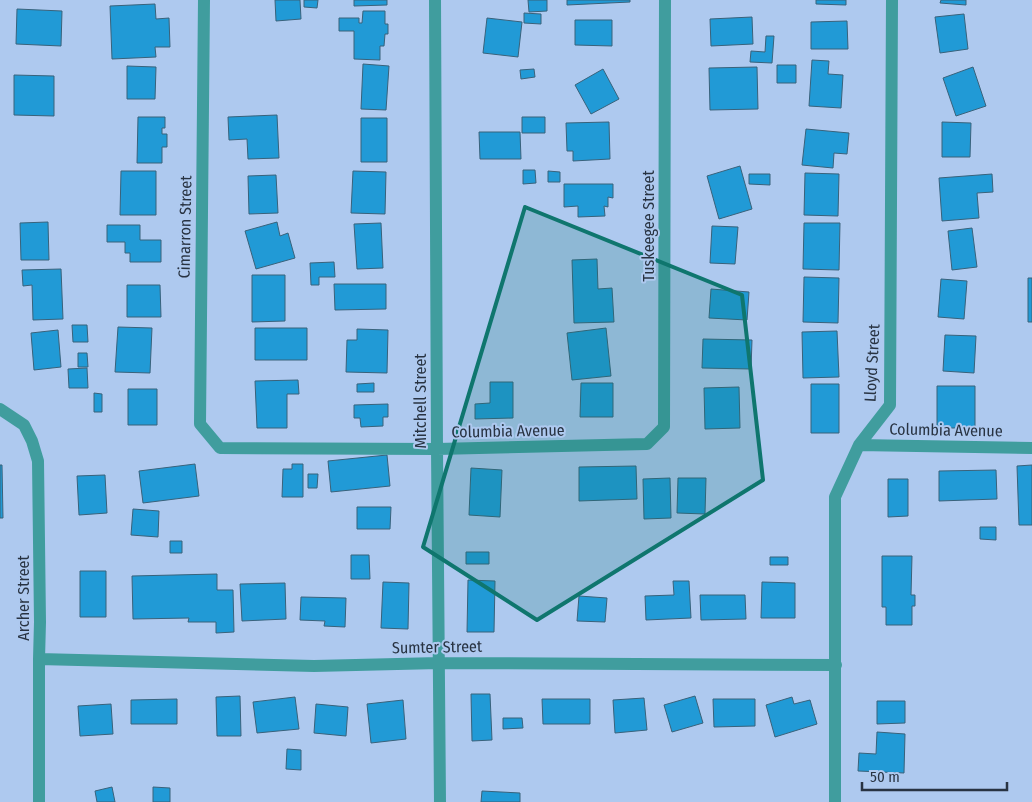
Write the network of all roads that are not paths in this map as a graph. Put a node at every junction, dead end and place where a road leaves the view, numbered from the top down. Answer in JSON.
{"nodes":[{"id":1,"x":204,"y":0,"type":"edge"},
{"id":2,"x":435,"y":0,"type":"edge"},
{"id":3,"x":665,"y":0,"type":"edge"},
{"id":4,"x":892,"y":0,"type":"edge"},
{"id":5,"x":0,"y":409,"type":"edge"},
{"id":6,"x":647,"y":444,"type":"joint"},
{"id":7,"x":858,"y":446,"type":"junction"},
{"id":8,"x":220,"y":448,"type":"joint"},
{"id":9,"x":1032,"y":448,"type":"edge"},
{"id":10,"x":436,"y":449,"type":"junction"},
{"id":11,"x":39,"y":658,"type":"junction"},
{"id":12,"x":439,"y":663,"type":"junction"},
{"id":13,"x":836,"y":665,"type":"junction"},
{"id":14,"x":39,"y":802,"type":"edge"},
{"id":15,"x":440,"y":802,"type":"edge"},
{"id":16,"x":835,"y":802,"type":"edge"}],
"edges":[{"from":1,"to":8,"type":"street","name":"Cimarron Street"},
{"from":2,"to":10,"type":"street","name":"Mitchell Street"},
{"from":3,"to":6,"type":"street","name":"Tuskeegee Street"},
{"from":4,"to":7,"type":"street","name":"Lloyd Street"},
{"from":5,"to":11,"type":"street","name":"Archer Street"},
{"from":6,"to":10,"type":"street","name":"Columbia Avenue"},
{"from":7,"to":9,"type":"street","name":"Columbia Avenue"},
{"from":7,"to":13,"type":"street","name":"Lloyd Street"},
{"from":8,"to":10,"type":"street","name":"Columbia Avenue"},
{"from":10,"to":12,"type":"street","name":"Mitchell Street"},
{"from":11,"to":12,"type":"street","name":"Sumter Street"},
{"from":11,"to":14,"type":"street","name":"Archer Street"},
{"from":12,"to":13,"type":"street","name":"Sumter Street"},
{"from":12,"to":15,"type":"street","name":"Mitchell Street"},
{"from":13,"to":16,"type":"street","name":"Lloyd Street"}]}
